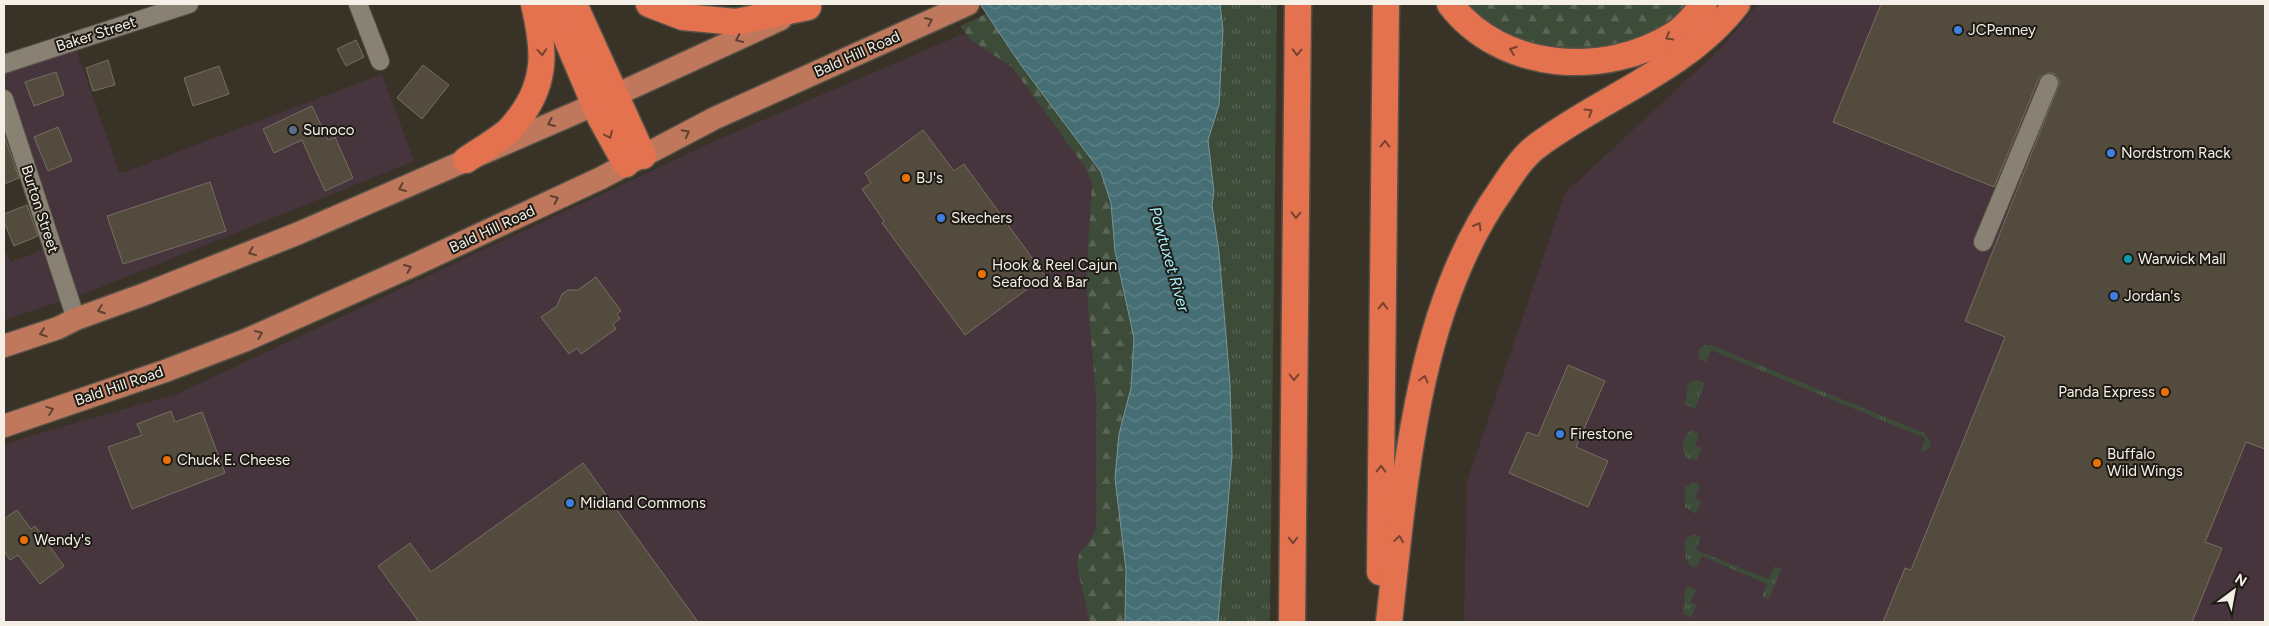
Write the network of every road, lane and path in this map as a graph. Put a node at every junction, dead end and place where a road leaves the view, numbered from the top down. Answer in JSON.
{"nodes":[{"id":1,"x":189,"y":4,"type":"edge"},
{"id":2,"x":358,"y":4,"type":"edge"},
{"id":3,"x":534,"y":4,"type":"edge"},
{"id":4,"x":552,"y":4,"type":"edge"},
{"id":5,"x":574,"y":4,"type":"edge"},
{"id":6,"x":649,"y":4,"type":"edge"},
{"id":7,"x":1298,"y":4,"type":"edge"},
{"id":8,"x":1386,"y":4,"type":"edge"},
{"id":9,"x":1450,"y":4,"type":"edge"},
{"id":10,"x":1704,"y":4,"type":"edge"},
{"id":11,"x":1737,"y":4,"type":"edge"},
{"id":12,"x":812,"y":5,"type":"edge"},
{"id":13,"x":964,"y":6,"type":"edge"},
{"id":14,"x":380,"y":61,"type":"dead end"},
{"id":15,"x":4,"y":64,"type":"edge"},
{"id":16,"x":2049,"y":83,"type":"dead end"},
{"id":17,"x":4,"y":99,"type":"edge"},
{"id":18,"x":605,"y":100,"type":"junction"},
{"id":19,"x":466,"y":160,"type":"junction"},
{"id":20,"x":634,"y":160,"type":"junction"},
{"id":21,"x":1983,"y":242,"type":"dead end"},
{"id":22,"x":76,"y":319,"type":"junction"},
{"id":23,"x":4,"y":346,"type":"edge"},
{"id":24,"x":4,"y":426,"type":"edge"},
{"id":25,"x":1292,"y":622,"type":"edge"},
{"id":26,"x":1380,"y":622,"type":"edge"},
{"id":27,"x":1389,"y":622,"type":"edge"}],
"edges":[{"from":1,"to":15,"type":"street","name":"Baker Street"},
{"from":2,"to":14,"type":"street"},
{"from":3,"to":19,"type":"highway","one_way":true},
{"from":4,"to":18,"type":"highway"},
{"from":5,"to":18,"type":"highway"},
{"from":6,"to":12,"type":"highway"},
{"from":7,"to":25,"type":"highway","one_way":true},
{"from":26,"to":8,"type":"highway","one_way":true},
{"from":10,"to":9,"type":"highway","one_way":true},
{"from":27,"to":11,"type":"highway","one_way":true},
{"from":12,"to":18,"type":"main road","one_way":true},
{"from":20,"to":13,"type":"main road","name":"Bald Hill Road","one_way":true},
{"from":16,"to":21,"type":"street"},
{"from":17,"to":22,"type":"street","name":"Burton Street"},
{"from":18,"to":19,"type":"main road","one_way":true},
{"from":18,"to":20,"type":"highway"},
{"from":19,"to":22,"type":"main road","one_way":true},
{"from":24,"to":20,"type":"main road","name":"Bald Hill Road","one_way":true},
{"from":22,"to":23,"type":"main road","one_way":true}]}
